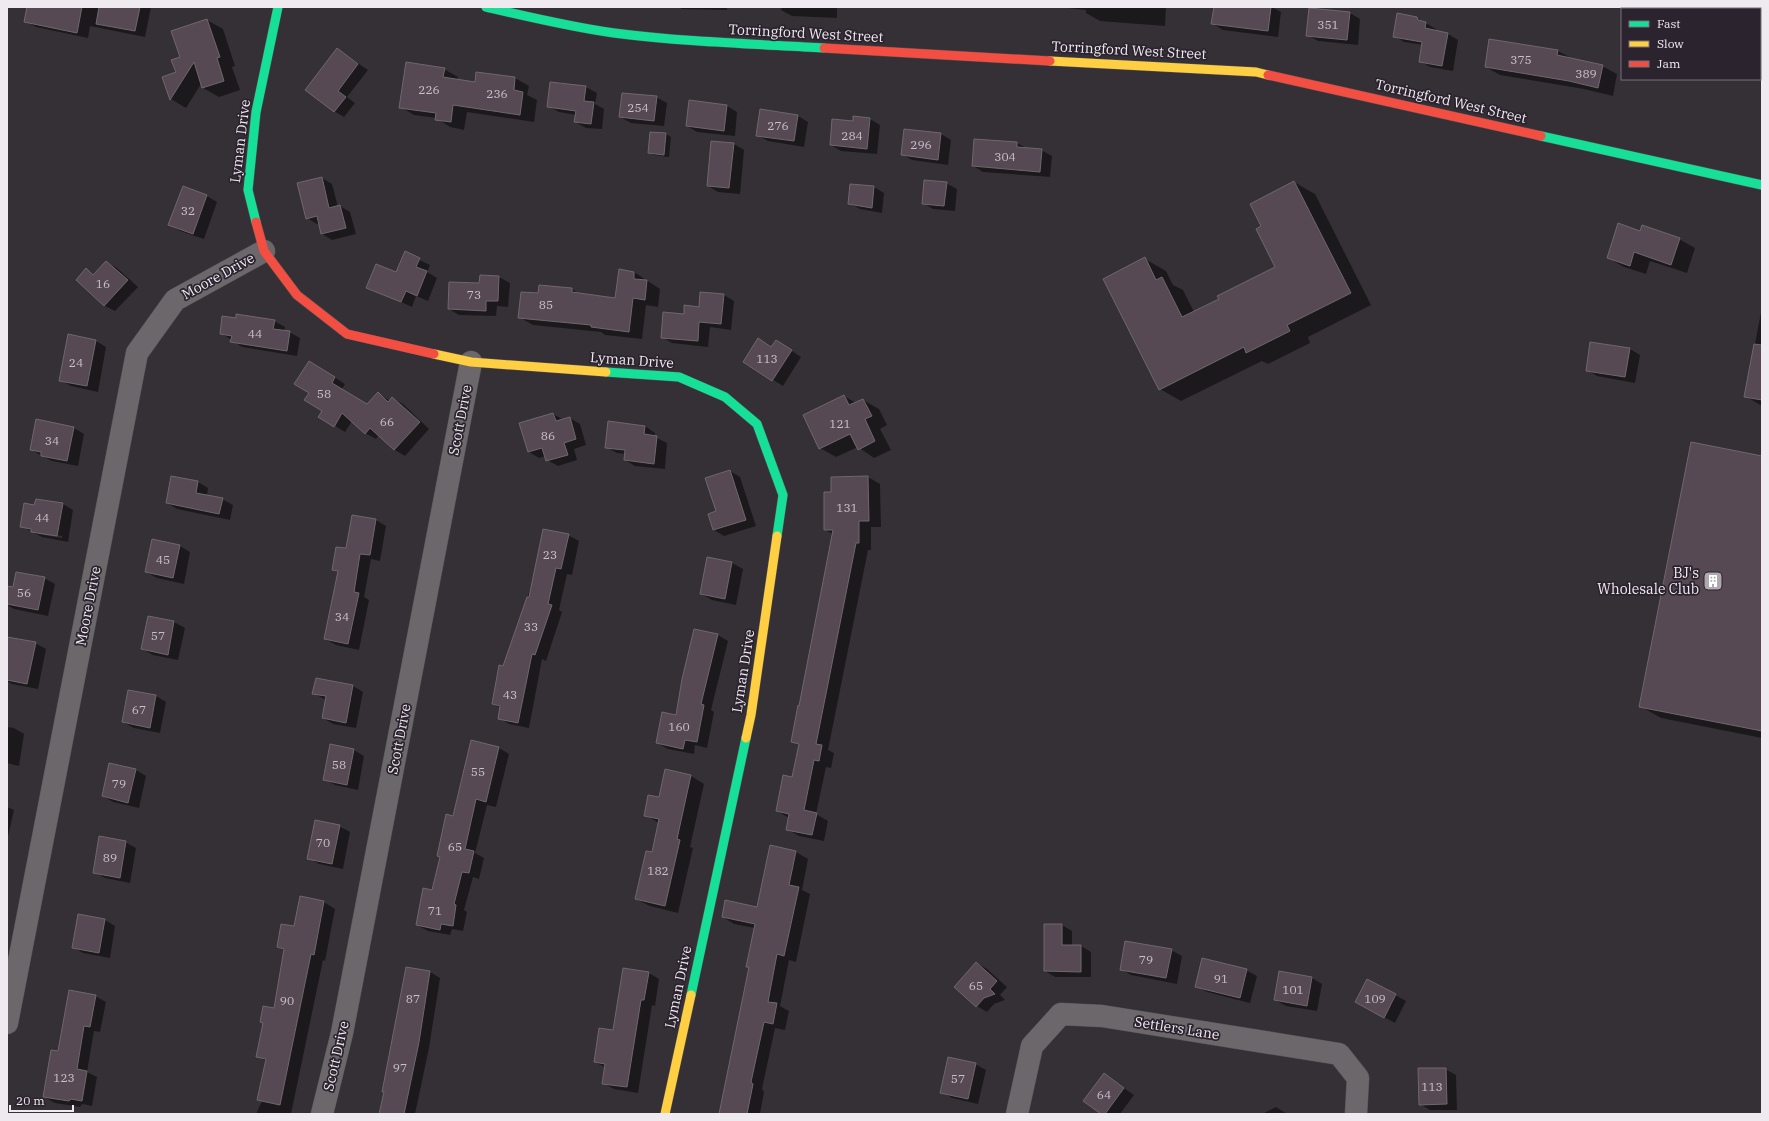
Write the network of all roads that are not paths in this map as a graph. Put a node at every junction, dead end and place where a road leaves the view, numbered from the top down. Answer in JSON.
{"nodes":[{"id":1,"x":278,"y":7,"type":"edge"},
{"id":2,"x":486,"y":7,"type":"edge"},
{"id":3,"x":1762,"y":185,"type":"edge"},
{"id":4,"x":264,"y":251,"type":"junction"},
{"id":5,"x":471,"y":362,"type":"junction"},
{"id":6,"x":7,"y":1023,"type":"edge"},
{"id":7,"x":322,"y":1114,"type":"edge"},
{"id":8,"x":665,"y":1114,"type":"edge"},
{"id":9,"x":1017,"y":1114,"type":"edge"},
{"id":10,"x":1356,"y":1114,"type":"edge"}],
"edges":[{"from":1,"to":4,"type":"street","name":"Lyman Drive"},
{"from":2,"to":3,"type":"street","name":"Torringford West Street"},
{"from":4,"to":5,"type":"street","name":"Lyman Drive"},
{"from":4,"to":6,"type":"street","name":"Moore Drive"},
{"from":5,"to":7,"type":"street","name":"Scott Drive"},
{"from":5,"to":8,"type":"street","name":"Lyman Drive"},
{"from":9,"to":10,"type":"street","name":"Settlers Lane"}]}
